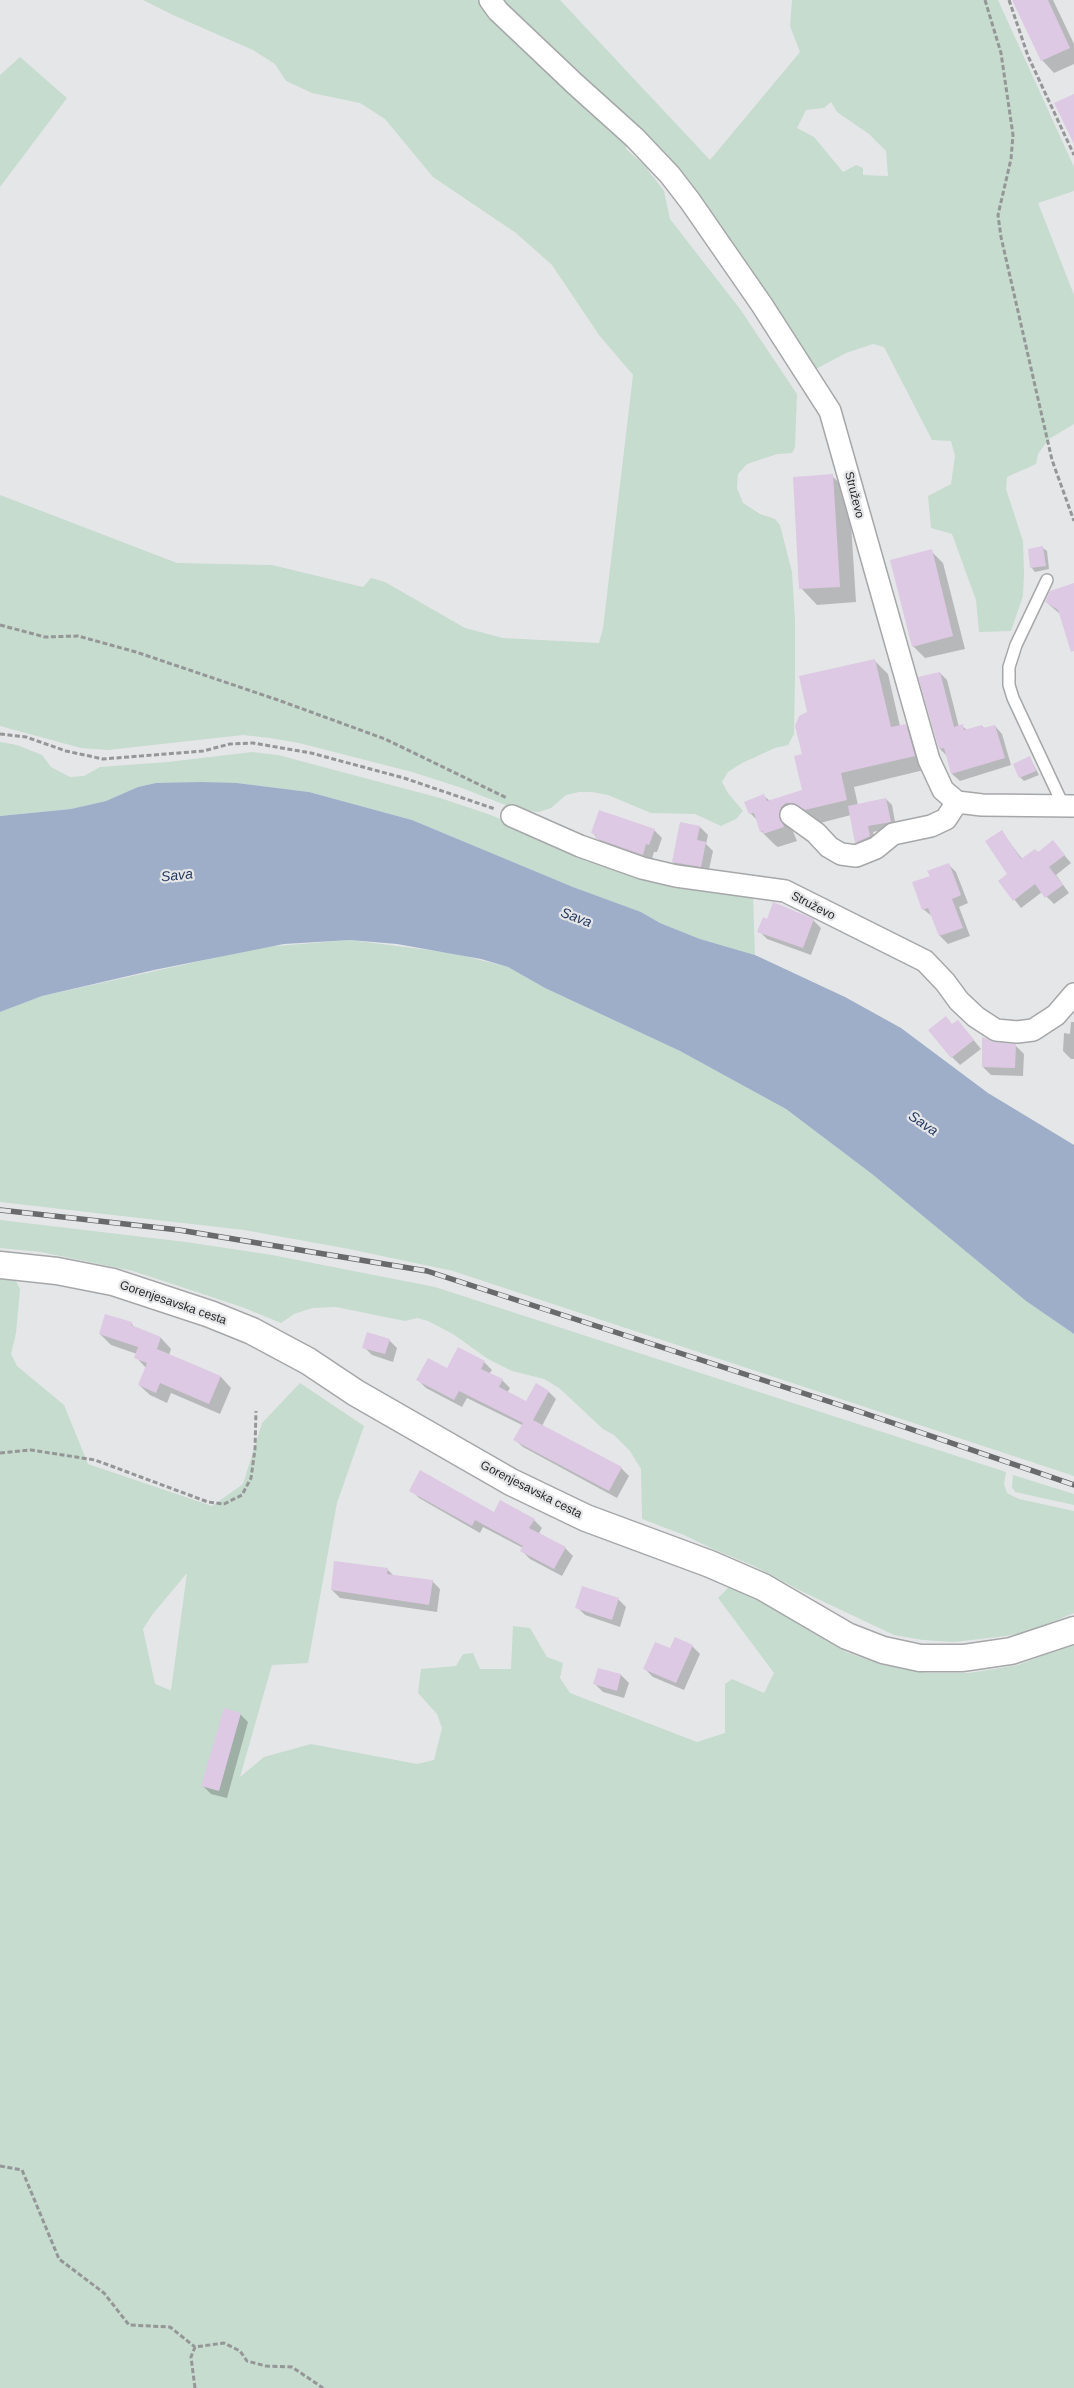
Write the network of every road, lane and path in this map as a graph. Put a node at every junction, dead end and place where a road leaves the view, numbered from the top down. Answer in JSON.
{"nodes":[{"id":1,"x":490,"y":0,"type":"edge"},
{"id":2,"x":985,"y":0,"type":"edge"},
{"id":3,"x":1009,"y":0,"type":"edge"},
{"id":4,"x":1074,"y":155,"type":"edge"},
{"id":5,"x":1074,"y":521,"type":"edge"},
{"id":6,"x":1047,"y":580,"type":"dead end"},
{"id":7,"x":0,"y":624,"type":"edge"},
{"id":8,"x":0,"y":734,"type":"edge"},
{"id":9,"x":957,"y":802,"type":"junction"},
{"id":10,"x":1069,"y":807,"type":"edge"},
{"id":11,"x":511,"y":808,"type":"junction"},
{"id":12,"x":791,"y":815,"type":"dead end"},
{"id":13,"x":1074,"y":994,"type":"edge"},
{"id":14,"x":0,"y":1265,"type":"edge"},
{"id":15,"x":256,"y":1411,"type":"dead end"},
{"id":16,"x":0,"y":1453,"type":"edge"},
{"id":17,"x":1074,"y":1630,"type":"edge"},
{"id":18,"x":0,"y":2166,"type":"edge"},
{"id":19,"x":195,"y":2347,"type":"junction"},
{"id":20,"x":195,"y":2388,"type":"edge"},
{"id":21,"x":323,"y":2388,"type":"edge"}],
"edges":[{"from":1,"to":9,"type":"street","name":"Struževo"},
{"from":2,"to":5,"type":"path"},
{"from":3,"to":4,"type":"path"},
{"from":6,"to":10,"type":"lane"},
{"from":7,"to":11,"type":"path"},
{"from":8,"to":11,"type":"path"},
{"from":9,"to":10,"type":"street"},
{"from":9,"to":12,"type":"street"},
{"from":11,"to":13,"type":"street","name":"Struževo"},
{"from":14,"to":17,"type":"street","name":"Gorenjesavska cesta"},
{"from":15,"to":16,"type":"path"},
{"from":18,"to":19,"type":"path"},
{"from":19,"to":20,"type":"path"},
{"from":19,"to":21,"type":"path"}]}
